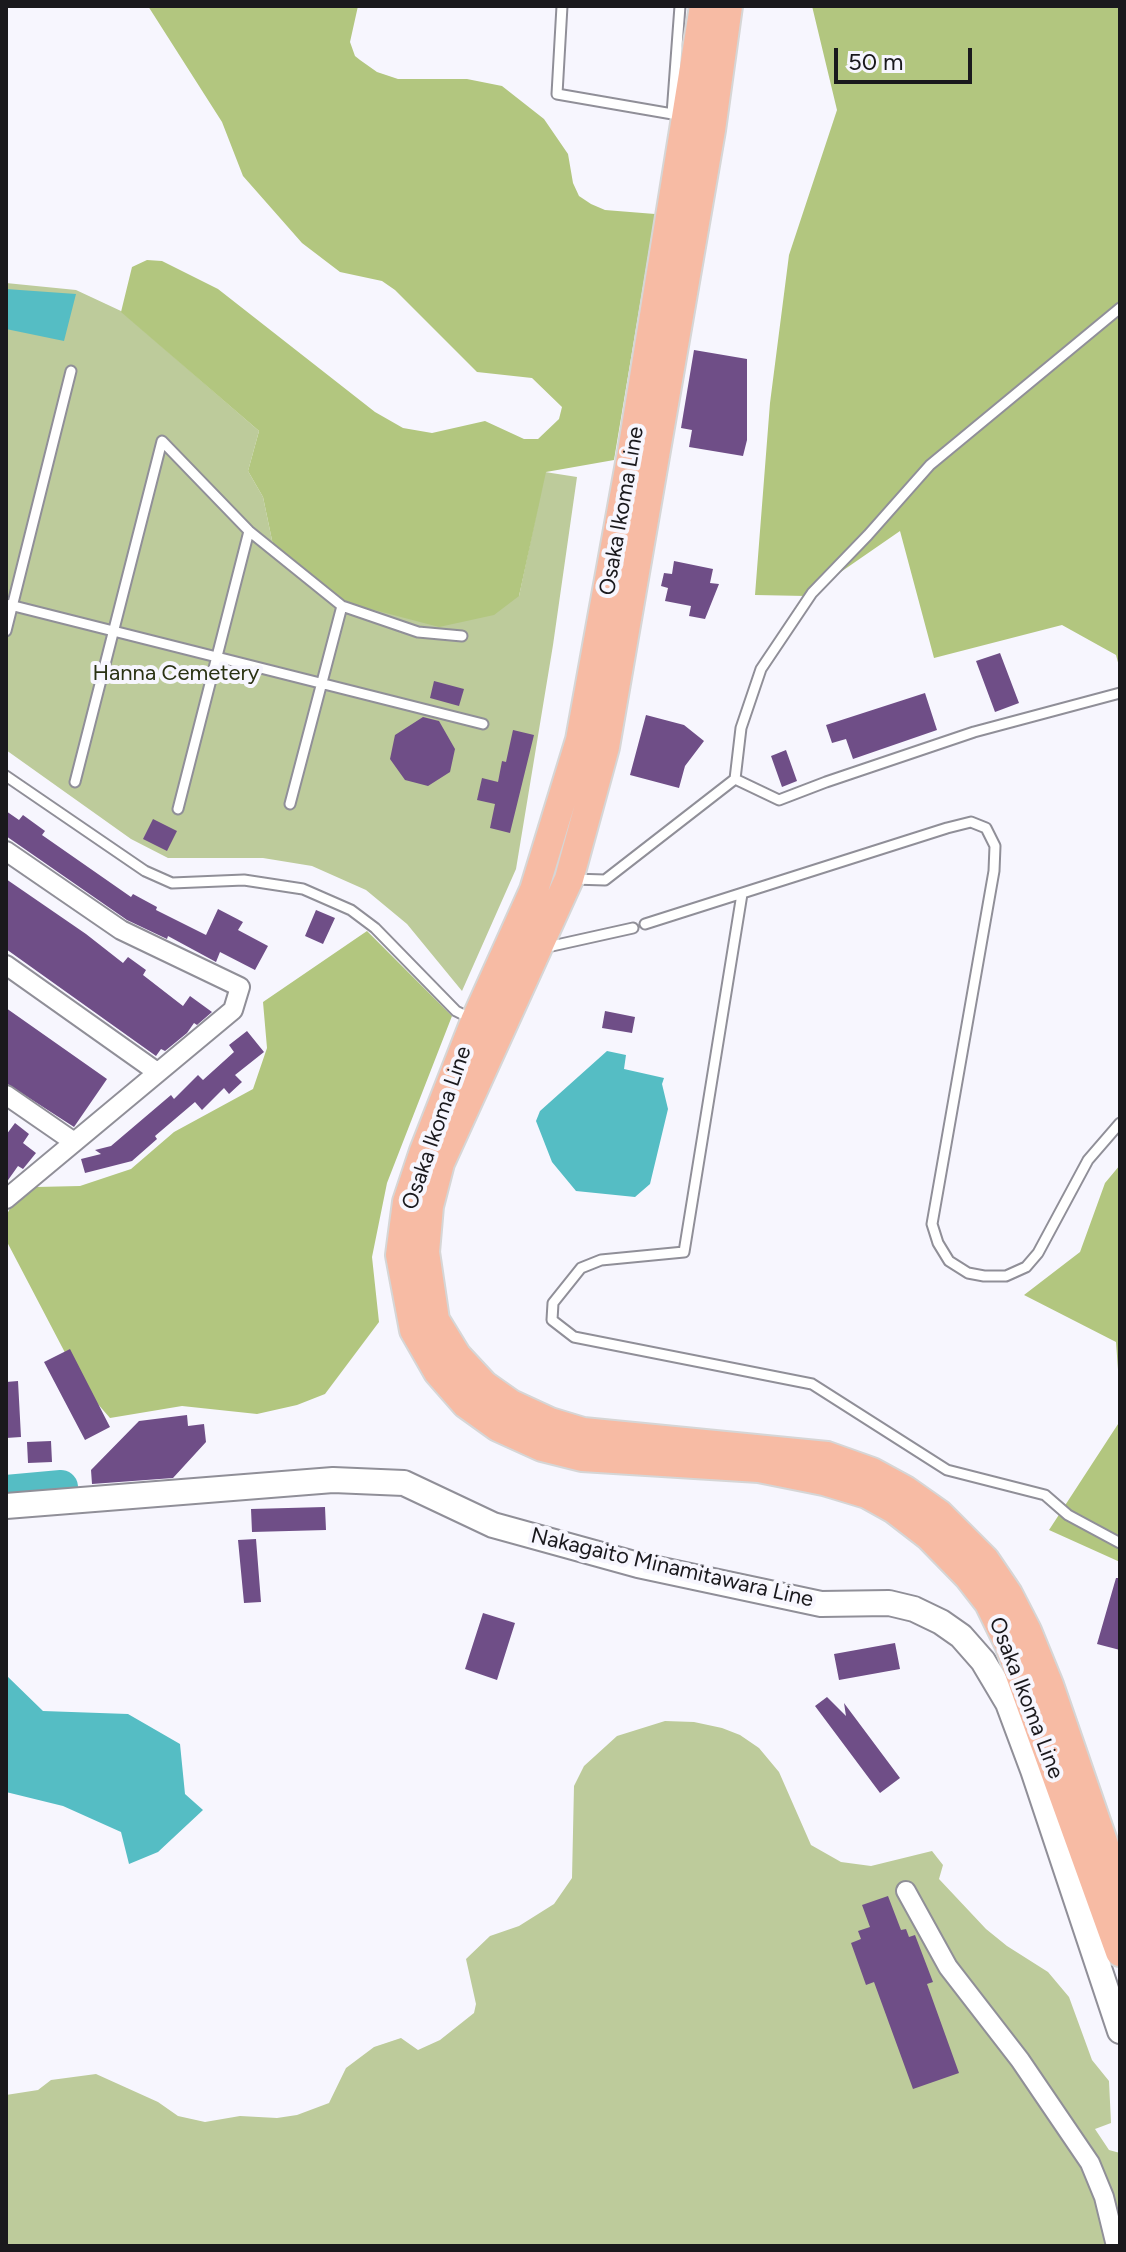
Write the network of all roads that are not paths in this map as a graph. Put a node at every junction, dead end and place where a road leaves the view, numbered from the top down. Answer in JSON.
{"nodes":[{"id":1,"x":562,"y":6,"type":"edge"},
{"id":2,"x":680,"y":6,"type":"edge"},
{"id":3,"x":704,"y":6,"type":"edge"},
{"id":4,"x":728,"y":6,"type":"edge"},
{"id":5,"x":680,"y":116,"type":"junction"},
{"id":6,"x":1120,"y":308,"type":"edge"},
{"id":7,"x":71,"y":371,"type":"dead end"},
{"id":8,"x":249,"y":531,"type":"junction"},
{"id":9,"x":9,"y":605,"type":"edge"},
{"id":10,"x":342,"y":606,"type":"junction"},
{"id":11,"x":6,"y":631,"type":"edge"},
{"id":12,"x":114,"y":631,"type":"junction"},
{"id":13,"x":462,"y":636,"type":"dead end"},
{"id":14,"x":217,"y":657,"type":"junction"},
{"id":15,"x":321,"y":683,"type":"junction"},
{"id":16,"x":1120,"y":693,"type":"edge"},
{"id":17,"x":483,"y":724,"type":"dead end"},
{"id":18,"x":6,"y":776,"type":"edge"},
{"id":19,"x":735,"y":779,"type":"junction"},
{"id":20,"x":75,"y":782,"type":"dead end"},
{"id":21,"x":290,"y":804,"type":"dead end"},
{"id":22,"x":178,"y":809,"type":"dead end"},
{"id":23,"x":6,"y":851,"type":"edge"},
{"id":24,"x":569,"y":879,"type":"junction"},
{"id":25,"x":742,"y":894,"type":"junction"},
{"id":26,"x":645,"y":924,"type":"dead end"},
{"id":27,"x":633,"y":928,"type":"dead end"},
{"id":28,"x":539,"y":949,"type":"junction"},
{"id":29,"x":6,"y":965,"type":"edge"},
{"id":30,"x":502,"y":992,"type":"junction"},
{"id":31,"x":487,"y":1026,"type":"junction"},
{"id":32,"x":157,"y":1072,"type":"junction"},
{"id":33,"x":6,"y":1095,"type":"edge"},
{"id":34,"x":1120,"y":1123,"type":"edge"},
{"id":35,"x":74,"y":1142,"type":"junction"},
{"id":36,"x":6,"y":1199,"type":"edge"},
{"id":37,"x":6,"y":1506,"type":"edge"},
{"id":38,"x":1120,"y":1543,"type":"edge"},
{"id":39,"x":906,"y":1891,"type":"dead end"},
{"id":40,"x":1120,"y":1891,"type":"edge"},
{"id":41,"x":1120,"y":1952,"type":"edge"},
{"id":42,"x":1120,"y":2031,"type":"edge"},
{"id":43,"x":1116,"y":2246,"type":"edge"}],
"edges":[{"from":1,"to":5,"type":"lane"},
{"from":2,"to":5,"type":"lane"},
{"from":3,"to":5,"type":"main road","name":"Osaka Ikoma Line"},
{"from":4,"to":24,"type":"main road","name":"Osaka Ikoma Line"},
{"from":5,"to":30,"type":"main road","name":"Osaka Ikoma Line"},
{"from":6,"to":19,"type":"lane"},
{"from":7,"to":9,"type":"lane"},
{"from":8,"to":10,"type":"lane"},
{"from":8,"to":12,"type":"lane"},
{"from":8,"to":14,"type":"lane"},
{"from":9,"to":11,"type":"lane"},
{"from":9,"to":12,"type":"lane"},
{"from":10,"to":13,"type":"lane"},
{"from":10,"to":15,"type":"lane"},
{"from":12,"to":14,"type":"lane"},
{"from":12,"to":20,"type":"lane"},
{"from":14,"to":15,"type":"lane"},
{"from":14,"to":22,"type":"lane"},
{"from":15,"to":17,"type":"lane"},
{"from":15,"to":21,"type":"lane"},
{"from":16,"to":19,"type":"lane"},
{"from":18,"to":31,"type":"lane"},
{"from":19,"to":24,"type":"lane"},
{"from":23,"to":32,"type":"street"},
{"from":24,"to":28,"type":"main road","name":"Osaka Ikoma Line"},
{"from":25,"to":26,"type":"lane"},
{"from":25,"to":34,"type":"lane"},
{"from":25,"to":38,"type":"lane"},
{"from":27,"to":28,"type":"lane"},
{"from":28,"to":30,"type":"main road","name":"Osaka Ikoma Line"},
{"from":29,"to":32,"type":"street"},
{"from":30,"to":31,"type":"main road","name":"Osaka Ikoma Line"},
{"from":31,"to":40,"type":"main road","name":"Osaka Ikoma Line"},
{"from":31,"to":41,"type":"main road","name":"Osaka Ikoma Line"},
{"from":32,"to":35,"type":"street"},
{"from":33,"to":35,"type":"street"},
{"from":35,"to":36,"type":"street"},
{"from":37,"to":42,"type":"main road","name":"Nakagaito Minamitawara Line"},
{"from":39,"to":43,"type":"street"}]}
